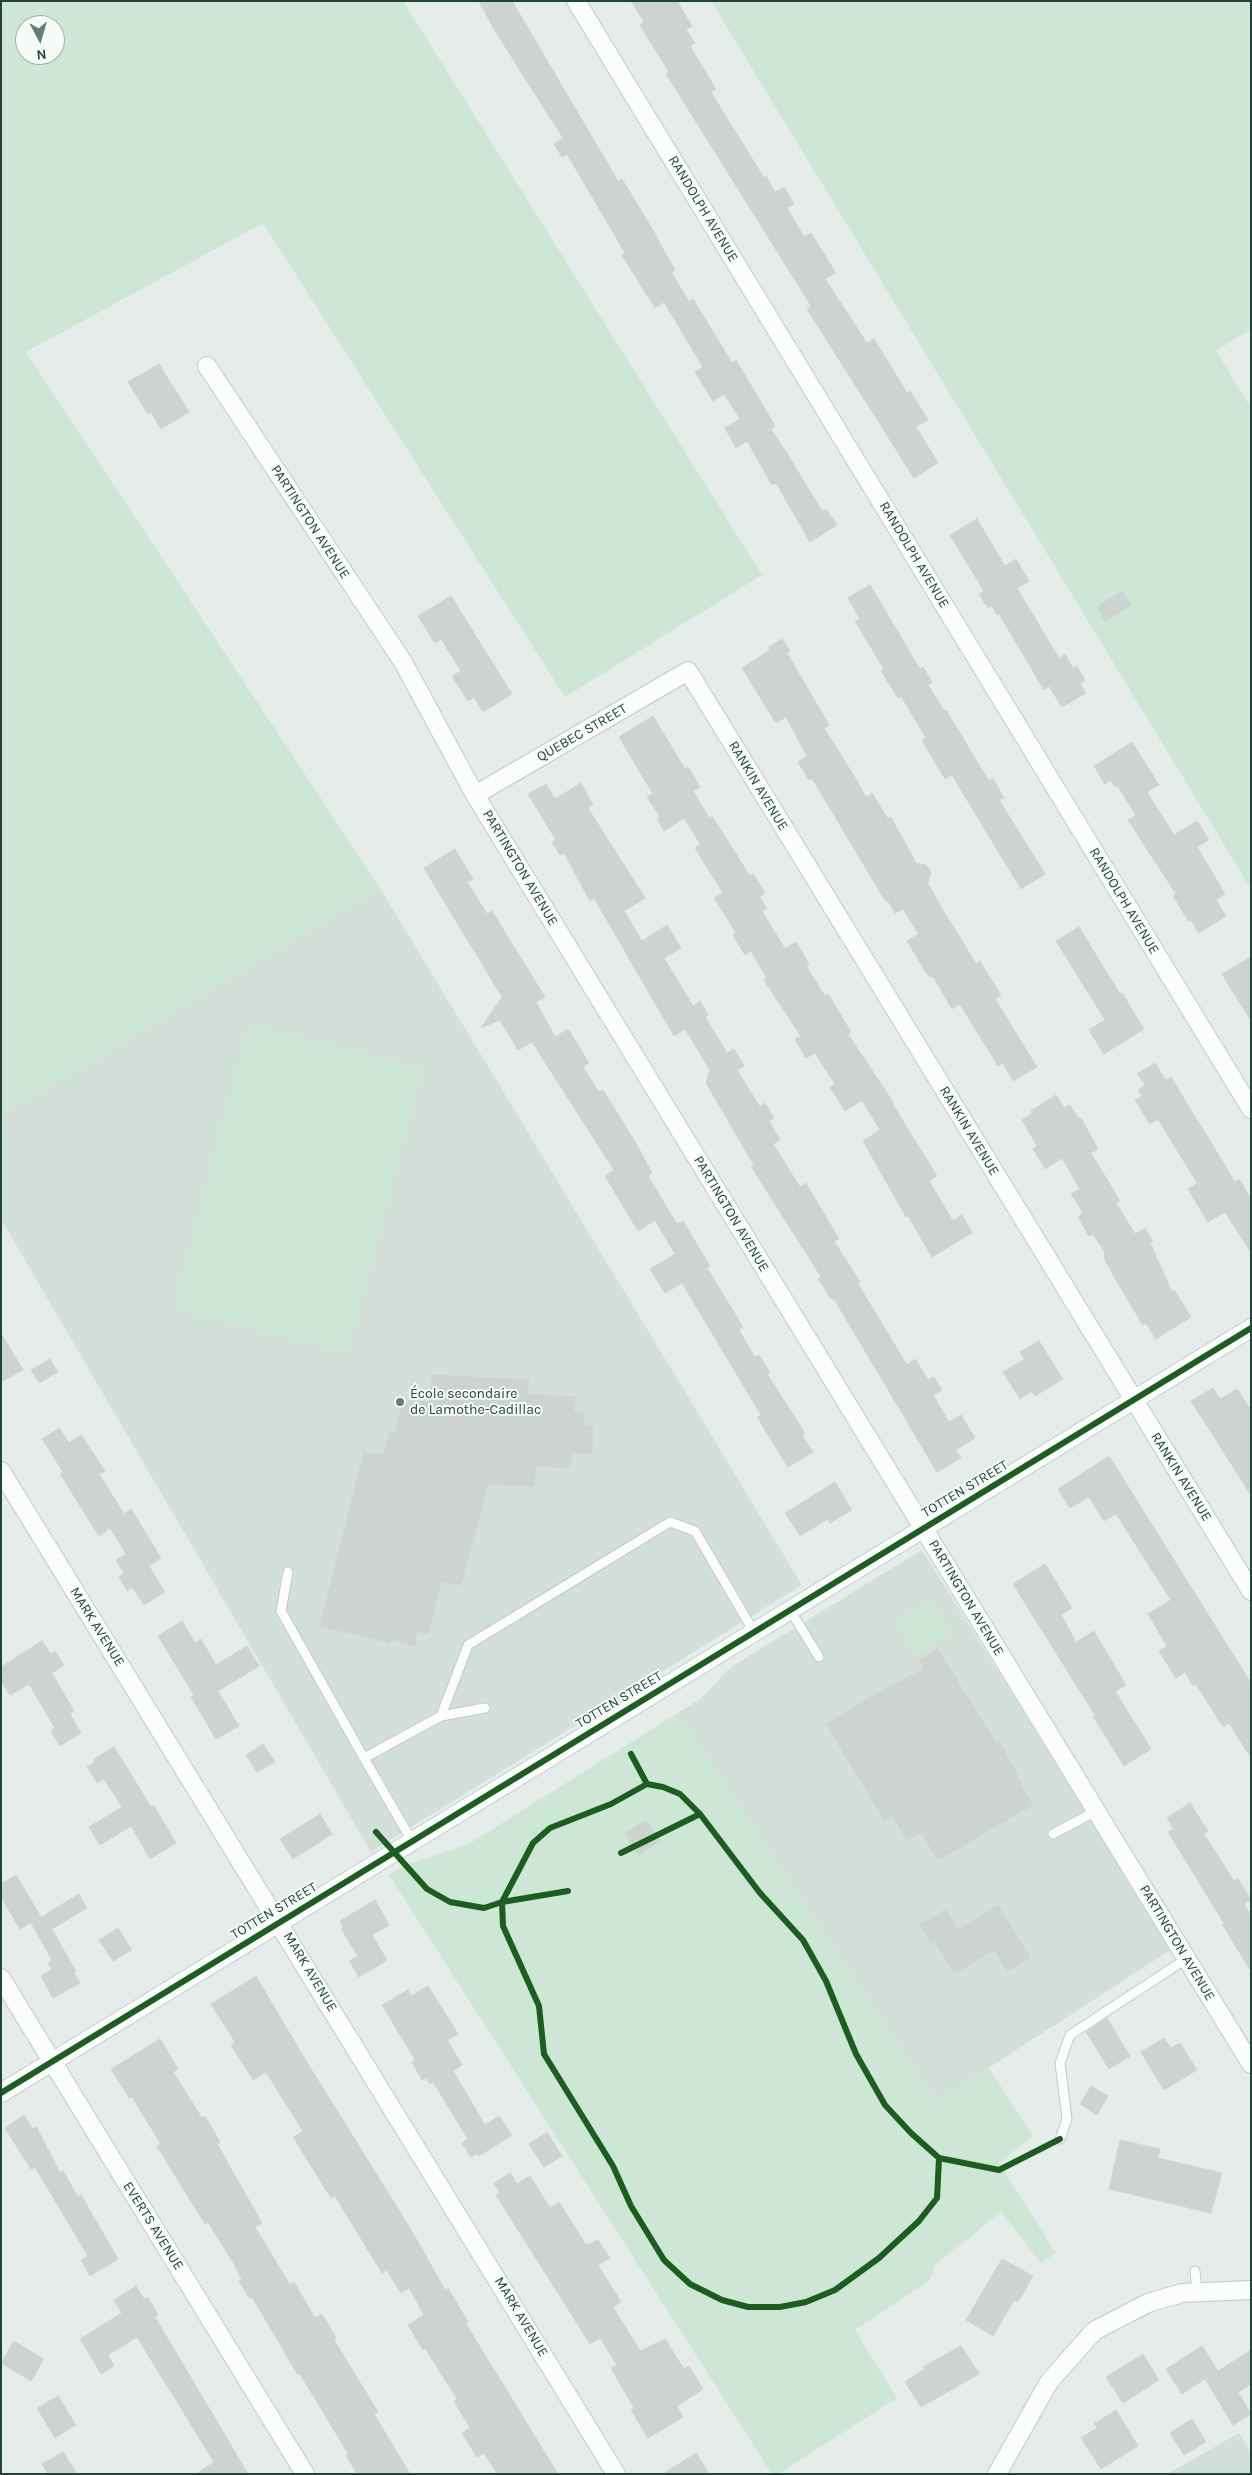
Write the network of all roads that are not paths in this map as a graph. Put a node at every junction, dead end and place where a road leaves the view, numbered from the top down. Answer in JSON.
{"nodes":[{"id":1,"x":576,"y":1,"type":"edge"},
{"id":2,"x":207,"y":366,"type":"dead end"},
{"id":3,"x":688,"y":671,"type":"joint"},
{"id":4,"x":475,"y":795,"type":"junction"},
{"id":5,"x":1251,"y":1109,"type":"edge"},
{"id":6,"x":1251,"y":1328,"type":"edge"},
{"id":7,"x":1134,"y":1400,"type":"junction"},
{"id":8,"x":1,"y":1471,"type":"edge"},
{"id":9,"x":924,"y":1529,"type":"junction"},
{"id":10,"x":288,"y":1572,"type":"dead end"},
{"id":11,"x":1251,"y":1591,"type":"edge"},
{"id":12,"x":790,"y":1610,"type":"junction"},
{"id":13,"x":754,"y":1632,"type":"junction"},
{"id":14,"x":820,"y":1657,"type":"dead end"},
{"id":15,"x":485,"y":1708,"type":"dead end"},
{"id":16,"x":442,"y":1716,"type":"junction"},
{"id":17,"x":364,"y":1758,"type":"junction"},
{"id":18,"x":1096,"y":1811,"type":"junction"},
{"id":19,"x":1053,"y":1834,"type":"dead end"},
{"id":20,"x":412,"y":1841,"type":"junction"},
{"id":21,"x":280,"y":1922,"type":"junction"},
{"id":22,"x":1186,"y":1959,"type":"junction"},
{"id":23,"x":1,"y":1978,"type":"edge"},
{"id":24,"x":52,"y":2062,"type":"junction"},
{"id":25,"x":1251,"y":2064,"type":"edge"},
{"id":26,"x":1,"y":2092,"type":"edge"},
{"id":27,"x":1060,"y":2139,"type":"dead end"},
{"id":28,"x":1195,"y":2272,"type":"dead end"},
{"id":29,"x":1251,"y":2290,"type":"edge"},
{"id":30,"x":1197,"y":2292,"type":"junction"},
{"id":31,"x":305,"y":2474,"type":"edge"},
{"id":32,"x":616,"y":2474,"type":"edge"},
{"id":33,"x":997,"y":2474,"type":"edge"}],
"edges":[{"from":1,"to":5,"type":"street","name":"RANDOLPH AVENUE"},
{"from":2,"to":4,"type":"street","name":"PARTINGTON AVENUE"},
{"from":3,"to":4,"type":"street","name":"QUEBEC STREET"},
{"from":3,"to":7,"type":"street","name":"RANKIN AVENUE"},
{"from":4,"to":9,"type":"street","name":"PARTINGTON AVENUE"},
{"from":6,"to":7,"type":"street","name":"TOTTEN STREET"},
{"from":7,"to":9,"type":"street","name":"TOTTEN STREET"},
{"from":7,"to":11,"type":"street","name":"RANKIN AVENUE"},
{"from":8,"to":21,"type":"street","name":"MARK AVENUE"},
{"from":9,"to":12,"type":"street","name":"TOTTEN STREET"},
{"from":9,"to":18,"type":"street","name":"PARTINGTON AVENUE"},
{"from":10,"to":17,"type":"lane"},
{"from":12,"to":13,"type":"street","name":"TOTTEN STREET"},
{"from":12,"to":14,"type":"lane"},
{"from":13,"to":16,"type":"lane"},
{"from":13,"to":20,"type":"street","name":"TOTTEN STREET"},
{"from":15,"to":16,"type":"lane"},
{"from":16,"to":17,"type":"lane"},
{"from":17,"to":20,"type":"lane"},
{"from":18,"to":19,"type":"lane"},
{"from":18,"to":22,"type":"street","name":"PARTINGTON AVENUE"},
{"from":20,"to":21,"type":"street","name":"TOTTEN STREET"},
{"from":21,"to":24,"type":"street","name":"TOTTEN STREET"},
{"from":21,"to":32,"type":"street","name":"MARK AVENUE"},
{"from":22,"to":25,"type":"street","name":"PARTINGTON AVENUE"},
{"from":22,"to":27,"type":"lane"},
{"from":23,"to":24,"type":"street","name":"EVERTS AVENUE"},
{"from":24,"to":26,"type":"street","name":"TOTTEN STREET"},
{"from":24,"to":31,"type":"street","name":"EVERTS AVENUE"},
{"from":28,"to":30,"type":"lane"},
{"from":29,"to":30,"type":"street"},
{"from":30,"to":33,"type":"street"}]}
